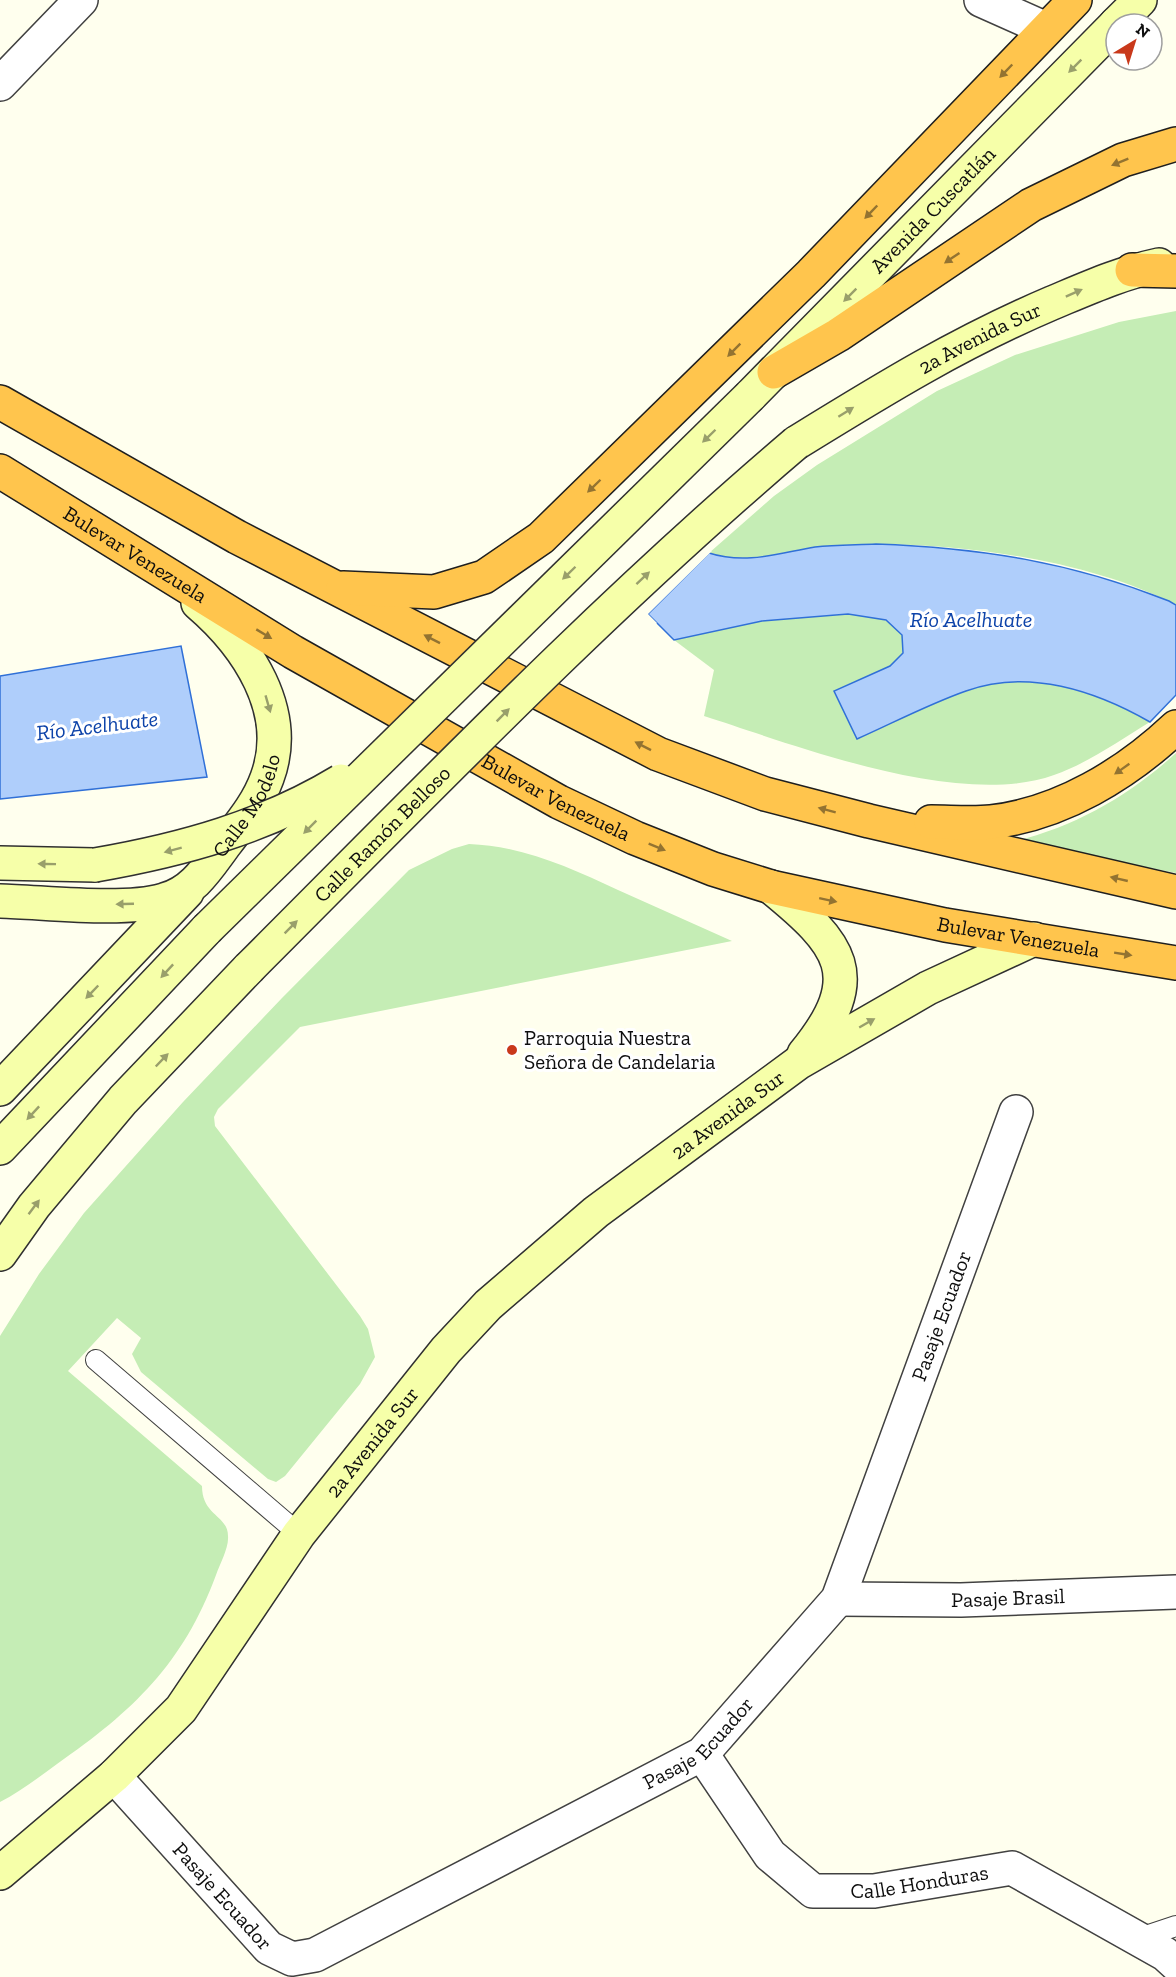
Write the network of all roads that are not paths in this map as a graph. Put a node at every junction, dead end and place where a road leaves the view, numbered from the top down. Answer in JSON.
{"nodes":[{"id":1,"x":81,"y":0,"type":"edge"},
{"id":2,"x":981,"y":0,"type":"edge"},
{"id":3,"x":1075,"y":0,"type":"edge"},
{"id":4,"x":1140,"y":0,"type":"edge"},
{"id":5,"x":1128,"y":12,"type":"edge"},
{"id":6,"x":1046,"y":29,"type":"junction"},
{"id":7,"x":1104,"y":36,"type":"edge"},
{"id":8,"x":0,"y":84,"type":"edge"},
{"id":9,"x":1176,"y":144,"type":"edge"},
{"id":10,"x":1176,"y":261,"type":"edge"},
{"id":11,"x":1132,"y":270,"type":"junction"},
{"id":12,"x":1176,"y":271,"type":"edge"},
{"id":13,"x":774,"y":372,"type":"junction"},
{"id":14,"x":0,"y":402,"type":"edge"},
{"id":15,"x":796,"y":443,"type":"joint"},
{"id":16,"x":0,"y":471,"type":"edge"},
{"id":17,"x":152,"y":566,"type":"junction"},
{"id":18,"x":332,"y":588,"type":"junction"},
{"id":19,"x":1172,"y":730,"type":"edge"},
{"id":20,"x":379,"y":758,"type":"junction"},
{"id":21,"x":869,"y":821,"type":"junction"},
{"id":22,"x":0,"y":862,"type":"edge"},
{"id":23,"x":771,"y":887,"type":"junction"},
{"id":24,"x":190,"y":889,"type":"junction"},
{"id":25,"x":1176,"y":892,"type":"edge"},
{"id":26,"x":0,"y":901,"type":"edge"},
{"id":27,"x":1034,"y":939,"type":"junction"},
{"id":28,"x":1176,"y":963,"type":"edge"},
{"id":29,"x":798,"y":1063,"type":"junction"},
{"id":30,"x":0,"y":1089,"type":"edge"},
{"id":31,"x":1016,"y":1112,"type":"dead end"},
{"id":32,"x":0,"y":1148,"type":"edge"},
{"id":33,"x":0,"y":1254,"type":"edge"},
{"id":34,"x":96,"y":1360,"type":"dead end"},
{"id":35,"x":299,"y":1534,"type":"junction"},
{"id":36,"x":1176,"y":1592,"type":"edge"},
{"id":37,"x":838,"y":1599,"type":"junction"},
{"id":38,"x":702,"y":1755,"type":"junction"},
{"id":39,"x":114,"y":1776,"type":"junction"},
{"id":40,"x":34,"y":1842,"type":"junction"},
{"id":41,"x":0,"y":1857,"type":"edge"},
{"id":42,"x":0,"y":1873,"type":"edge"},
{"id":43,"x":1176,"y":1926,"type":"edge"},
{"id":44,"x":1137,"y":1939,"type":"junction"},
{"id":45,"x":1176,"y":1964,"type":"edge"}],
"edges":[{"from":1,"to":8,"type":"street"},
{"from":2,"to":6,"type":"street"},
{"from":3,"to":6,"type":"highway"},
{"from":4,"to":5,"type":"main road","name":"Avenida Cuscatlán"},
{"from":6,"to":18,"type":"highway","one_way":true},
{"from":7,"to":13,"type":"main road","name":"Avenida Cuscatlán","one_way":true},
{"from":9,"to":13,"type":"highway","one_way":true},
{"from":10,"to":11,"type":"main road","name":"2a Avenida Sur"},
{"from":11,"to":12,"type":"highway"},
{"from":15,"to":11,"type":"main road","name":"2a Avenida Sur","one_way":true},
{"from":13,"to":20,"type":"main road","name":"Avenida Cuscatlán","one_way":true,"bridge":true},
{"from":14,"to":18,"type":"highway"},
{"from":33,"to":15,"type":"main road","name":"Calle Ramón Belloso","one_way":true,"bridge":true},
{"from":16,"to":17,"type":"highway","name":"Bulevar Venezuela"},
{"from":17,"to":23,"type":"highway","name":"Bulevar Venezuela","one_way":true},
{"from":17,"to":24,"type":"main road","name":"Calle Modelo","one_way":true},
{"from":21,"to":18,"type":"highway","one_way":true},
{"from":19,"to":21,"type":"highway","one_way":true},
{"from":20,"to":22,"type":"main road","one_way":true,"bridge":true},
{"from":20,"to":32,"type":"main road","one_way":true,"bridge":true},
{"from":25,"to":21,"type":"highway","one_way":true},
{"from":23,"to":27,"type":"highway","name":"Bulevar Venezuela","one_way":true},
{"from":23,"to":29,"type":"main road","name":"2a Avenida Sur"},
{"from":24,"to":26,"type":"main road","name":"Calle Modelo","one_way":true},
{"from":24,"to":30,"type":"main road","one_way":true},
{"from":27,"to":28,"type":"highway","name":"Bulevar Venezuela","one_way":true},
{"from":29,"to":27,"type":"main road","name":"2a Avenida Sur","one_way":true},
{"from":29,"to":35,"type":"main road","name":"2a Avenida Sur"},
{"from":31,"to":37,"type":"street","name":"Pasaje Ecuador"},
{"from":34,"to":35,"type":"lane"},
{"from":35,"to":39,"type":"main road","name":"2a Avenida Sur"},
{"from":36,"to":37,"type":"street","name":"Pasaje Brasil"},
{"from":37,"to":38,"type":"street","name":"Pasaje Ecuador"},
{"from":38,"to":39,"type":"street","name":"Pasaje Ecuador"},
{"from":38,"to":44,"type":"street","name":"Calle Honduras"},
{"from":39,"to":40,"type":"main road","name":"2a Avenida Sur"},
{"from":40,"to":41,"type":"main road"},
{"from":40,"to":42,"type":"main road","name":"2a Avenida Sur"},
{"from":43,"to":44,"type":"lane"},
{"from":44,"to":45,"type":"street","name":"Calle Honduras"}]}
